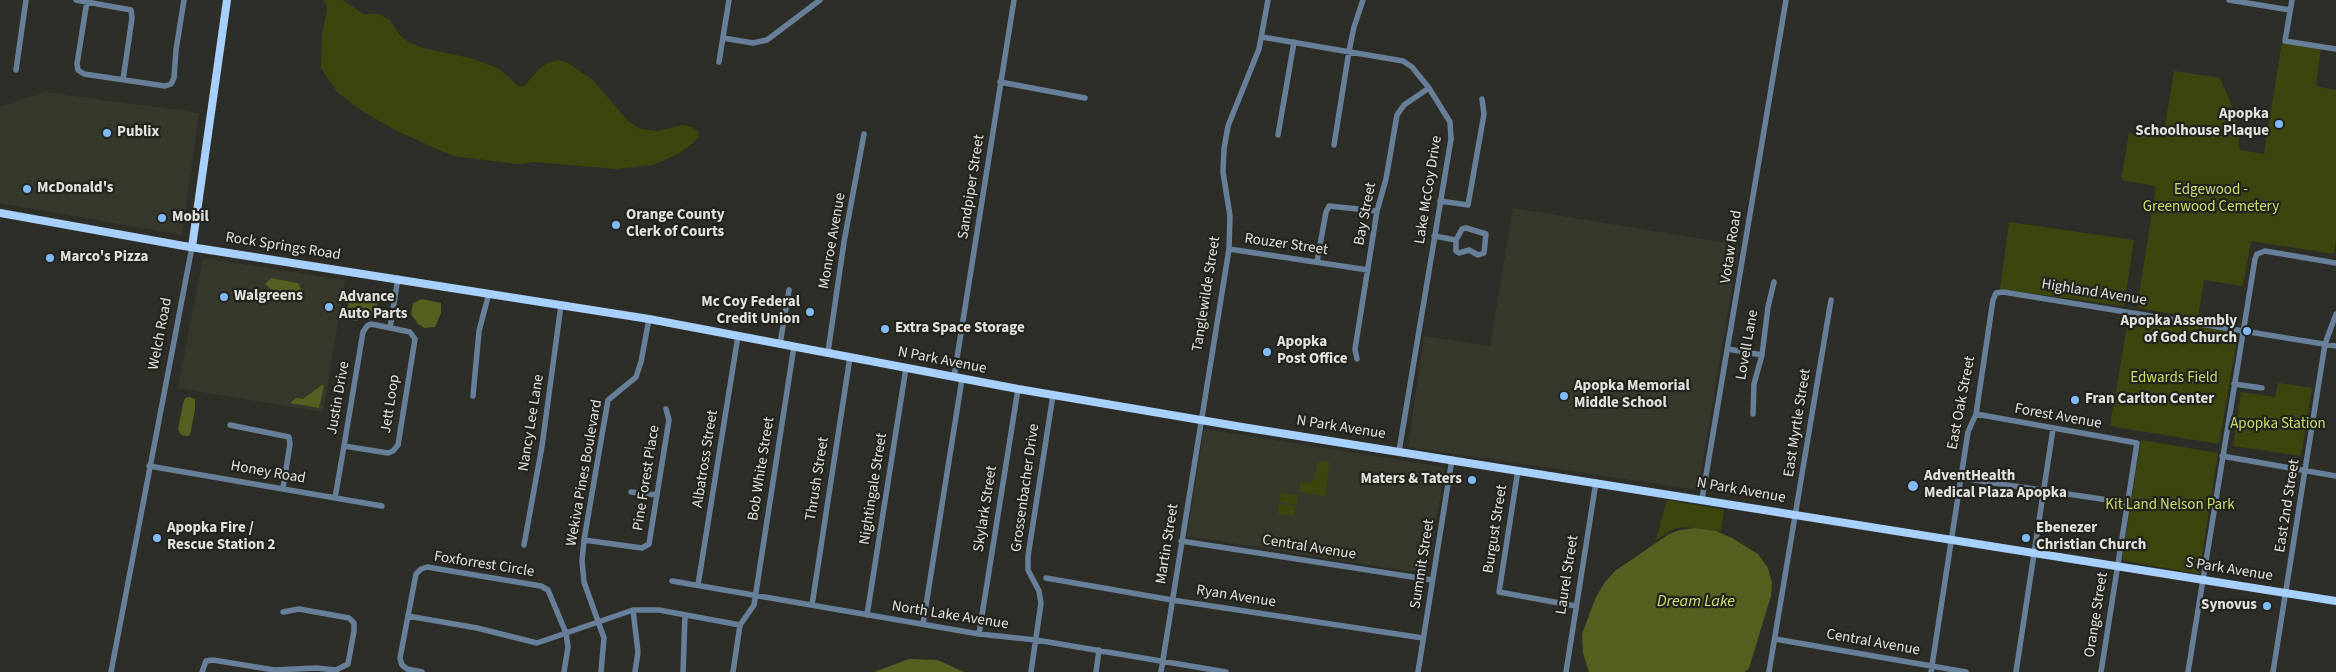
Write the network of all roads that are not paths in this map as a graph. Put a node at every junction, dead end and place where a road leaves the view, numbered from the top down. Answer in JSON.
{"nodes":[{"id":1,"x":26,"y":0,"type":"edge"},
{"id":2,"x":76,"y":0,"type":"edge"},
{"id":3,"x":184,"y":0,"type":"edge"},
{"id":4,"x":227,"y":0,"type":"edge"},
{"id":5,"x":729,"y":0,"type":"edge"},
{"id":6,"x":820,"y":0,"type":"edge"},
{"id":7,"x":1014,"y":0,"type":"edge"},
{"id":8,"x":1268,"y":0,"type":"edge"},
{"id":9,"x":1363,"y":0,"type":"edge"},
{"id":10,"x":1786,"y":0,"type":"edge"},
{"id":11,"x":2229,"y":0,"type":"edge"},
{"id":12,"x":2292,"y":0,"type":"edge"},
{"id":13,"x":86,"y":1,"type":"junction"},
{"id":14,"x":2257,"y":2,"type":"edge"},
{"id":15,"x":2290,"y":10,"type":"junction"},
{"id":16,"x":1262,"y":37,"type":"junction"},
{"id":17,"x":723,"y":38,"type":"junction"},
{"id":18,"x":1294,"y":42,"type":"junction"},
{"id":19,"x":2336,"y":49,"type":"edge"},
{"id":20,"x":1349,"y":51,"type":"junction"},
{"id":21,"x":719,"y":62,"type":"dead end"},
{"id":22,"x":16,"y":70,"type":"dead end"},
{"id":23,"x":123,"y":80,"type":"junction"},
{"id":24,"x":1000,"y":82,"type":"junction"},
{"id":25,"x":1429,"y":88,"type":"junction"},
{"id":26,"x":1085,"y":98,"type":"dead end"},
{"id":27,"x":1482,"y":99,"type":"dead end"},
{"id":28,"x":864,"y":134,"type":"dead end"},
{"id":29,"x":1278,"y":136,"type":"dead end"},
{"id":30,"x":1334,"y":145,"type":"dead end"},
{"id":31,"x":1440,"y":201,"type":"junction"},
{"id":32,"x":1378,"y":211,"type":"junction"},
{"id":33,"x":0,"y":213,"type":"edge"},
{"id":34,"x":1434,"y":236,"type":"junction"},
{"id":35,"x":1456,"y":240,"type":"junction"},
{"id":36,"x":192,"y":247,"type":"junction"},
{"id":37,"x":1229,"y":249,"type":"junction"},
{"id":38,"x":1318,"y":262,"type":"junction"},
{"id":39,"x":2336,"y":262,"type":"edge"},
{"id":40,"x":1368,"y":270,"type":"junction"},
{"id":41,"x":398,"y":278,"type":"junction"},
{"id":42,"x":1774,"y":282,"type":"dead end"},
{"id":43,"x":789,"y":290,"type":"dead end"},
{"id":44,"x":489,"y":293,"type":"junction"},
{"id":45,"x":1996,"y":293,"type":"joint"},
{"id":46,"x":1831,"y":300,"type":"dead end"},
{"id":47,"x":562,"y":305,"type":"junction"},
{"id":48,"x":2336,"y":314,"type":"edge"},
{"id":49,"x":649,"y":319,"type":"junction"},
{"id":50,"x":390,"y":328,"type":"junction"},
{"id":51,"x":2242,"y":329,"type":"junction"},
{"id":52,"x":738,"y":336,"type":"junction"},
{"id":53,"x":780,"y":344,"type":"junction"},
{"id":54,"x":2325,"y":344,"type":"junction"},
{"id":55,"x":794,"y":346,"type":"junction"},
{"id":56,"x":2336,"y":346,"type":"edge"},
{"id":57,"x":1728,"y":349,"type":"junction"},
{"id":58,"x":828,"y":352,"type":"junction"},
{"id":59,"x":1762,"y":355,"type":"junction"},
{"id":60,"x":850,"y":357,"type":"junction"},
{"id":61,"x":1357,"y":359,"type":"dead end"},
{"id":62,"x":906,"y":368,"type":"junction"},
{"id":63,"x":958,"y":378,"type":"junction"},
{"id":64,"x":2234,"y":384,"type":"junction"},
{"id":65,"x":2262,"y":388,"type":"dead end"},
{"id":66,"x":1018,"y":389,"type":"junction"},
{"id":67,"x":1053,"y":395,"type":"junction"},
{"id":68,"x":473,"y":396,"type":"dead end"},
{"id":69,"x":666,"y":409,"type":"dead end"},
{"id":70,"x":1753,"y":414,"type":"dead end"},
{"id":71,"x":1976,"y":414,"type":"junction"},
{"id":72,"x":1200,"y":420,"type":"junction"},
{"id":73,"x":230,"y":425,"type":"dead end"},
{"id":74,"x":2054,"y":429,"type":"junction"},
{"id":75,"x":2137,"y":443,"type":"joint"},
{"id":76,"x":344,"y":446,"type":"junction"},
{"id":77,"x":1399,"y":451,"type":"junction"},
{"id":78,"x":2222,"y":456,"type":"junction"},
{"id":79,"x":1452,"y":460,"type":"junction"},
{"id":80,"x":150,"y":466,"type":"junction"},
{"id":81,"x":1518,"y":470,"type":"junction"},
{"id":82,"x":2306,"y":471,"type":"junction"},
{"id":83,"x":2336,"y":476,"type":"edge"},
{"id":84,"x":1961,"y":478,"type":"junction"},
{"id":85,"x":1596,"y":482,"type":"junction"},
{"id":86,"x":283,"y":488,"type":"junction"},
{"id":87,"x":2045,"y":491,"type":"junction"},
{"id":88,"x":631,"y":492,"type":"dead end"},
{"id":89,"x":657,"y":495,"type":"junction"},
{"id":90,"x":335,"y":498,"type":"junction"},
{"id":91,"x":1702,"y":499,"type":"junction"},
{"id":92,"x":2128,"y":503,"type":"junction"},
{"id":93,"x":382,"y":506,"type":"dead end"},
{"id":94,"x":1795,"y":514,"type":"junction"},
{"id":95,"x":584,"y":540,"type":"junction"},
{"id":96,"x":1952,"y":540,"type":"junction"},
{"id":97,"x":1181,"y":541,"type":"junction"},
{"id":98,"x":524,"y":546,"type":"dead end"},
{"id":99,"x":2035,"y":554,"type":"junction"},
{"id":100,"x":2118,"y":567,"type":"junction"},
{"id":101,"x":1046,"y":578,"type":"dead end"},
{"id":102,"x":1432,"y":580,"type":"junction"},
{"id":103,"x":2203,"y":580,"type":"junction"},
{"id":104,"x":672,"y":581,"type":"dead end"},
{"id":105,"x":698,"y":585,"type":"junction"},
{"id":106,"x":2286,"y":594,"type":"junction"},
{"id":107,"x":755,"y":595,"type":"junction"},
{"id":108,"x":1172,"y":600,"type":"junction"},
{"id":109,"x":2336,"y":601,"type":"edge"},
{"id":110,"x":812,"y":605,"type":"junction"},
{"id":111,"x":1576,"y":606,"type":"junction"},
{"id":112,"x":632,"y":610,"type":"junction"},
{"id":113,"x":283,"y":612,"type":"dead end"},
{"id":114,"x":867,"y":615,"type":"junction"},
{"id":115,"x":408,"y":616,"type":"junction"},
{"id":116,"x":685,"y":616,"type":"junction"},
{"id":117,"x":599,"y":621,"type":"junction"},
{"id":118,"x":923,"y":624,"type":"junction"},
{"id":119,"x":740,"y":625,"type":"junction"},
{"id":120,"x":566,"y":633,"type":"junction"},
{"id":121,"x":979,"y":634,"type":"junction"},
{"id":122,"x":1424,"y":638,"type":"junction"},
{"id":123,"x":1775,"y":639,"type":"junction"},
{"id":124,"x":1036,"y":640,"type":"junction"},
{"id":125,"x":1099,"y":650,"type":"junction"},
{"id":126,"x":1162,"y":662,"type":"junction"},
{"id":127,"x":1932,"y":669,"type":"edge"},
{"id":128,"x":256,"y":670,"type":"edge"},
{"id":129,"x":309,"y":671,"type":"edge"},
{"id":130,"x":111,"y":672,"type":"edge"},
{"id":131,"x":202,"y":672,"type":"edge"},
{"id":132,"x":422,"y":672,"type":"edge"},
{"id":133,"x":564,"y":672,"type":"edge"},
{"id":134,"x":601,"y":672,"type":"edge"},
{"id":135,"x":635,"y":672,"type":"edge"},
{"id":136,"x":683,"y":672,"type":"edge"},
{"id":137,"x":733,"y":672,"type":"edge"},
{"id":138,"x":1032,"y":672,"type":"edge"},
{"id":139,"x":1096,"y":672,"type":"edge"},
{"id":140,"x":1161,"y":672,"type":"edge"},
{"id":141,"x":1226,"y":672,"type":"edge"},
{"id":142,"x":1418,"y":672,"type":"edge"},
{"id":143,"x":1566,"y":672,"type":"edge"},
{"id":144,"x":1769,"y":672,"type":"edge"},
{"id":145,"x":1966,"y":672,"type":"edge"},
{"id":146,"x":2016,"y":672,"type":"edge"},
{"id":147,"x":2101,"y":672,"type":"edge"},
{"id":148,"x":2188,"y":672,"type":"edge"},
{"id":149,"x":2273,"y":672,"type":"edge"}],
"edges":[{"from":1,"to":22,"type":"street"},
{"from":2,"to":13,"type":"street"},
{"from":3,"to":23,"type":"street"},
{"from":4,"to":36,"type":"main road","name":"Welch Road"},
{"from":5,"to":17,"type":"street"},
{"from":6,"to":17,"type":"street"},
{"from":7,"to":24,"type":"street","name":"Sandpiper Street"},
{"from":8,"to":16,"type":"street","name":"Tanglewilde Street"},
{"from":9,"to":20,"type":"street"},
{"from":10,"to":57,"type":"street","name":"Votaw Road"},
{"from":11,"to":14,"type":"street"},
{"from":12,"to":15,"type":"street"},
{"from":13,"to":23,"type":"street"},
{"from":13,"to":23,"type":"street"},
{"from":14,"to":15,"type":"street"},
{"from":15,"to":19,"type":"street"},
{"from":16,"to":18,"type":"street","name":"Lake McCoy Drive"},
{"from":16,"to":37,"type":"street","name":"Tanglewilde Street"},
{"from":17,"to":21,"type":"street"},
{"from":18,"to":20,"type":"street","name":"Lake McCoy Drive"},
{"from":18,"to":29,"type":"street"},
{"from":20,"to":25,"type":"street","name":"Lake McCoy Drive"},
{"from":20,"to":30,"type":"street"},
{"from":24,"to":26,"type":"street"},
{"from":24,"to":63,"type":"street","name":"Sandpiper Street"},
{"from":25,"to":31,"type":"street","name":"Lake McCoy Drive"},
{"from":25,"to":32,"type":"street","name":"Bay Street"},
{"from":27,"to":31,"type":"street"},
{"from":28,"to":58,"type":"street","name":"Monroe Avenue"},
{"from":31,"to":34,"type":"street","name":"Lake McCoy Drive"},
{"from":32,"to":38,"type":"street"},
{"from":32,"to":40,"type":"street","name":"Bay Street"},
{"from":33,"to":36,"type":"main road","name":"Rock Springs Road"},
{"from":34,"to":35,"type":"street"},
{"from":34,"to":77,"type":"street","name":"Lake McCoy Drive"},
{"from":35,"to":35,"type":"street"},
{"from":36,"to":41,"type":"main road","name":"Rock Springs Road"},
{"from":36,"to":80,"type":"street","name":"Welch Road"},
{"from":37,"to":38,"type":"street","name":"Rouzer Street"},
{"from":37,"to":72,"type":"street","name":"Tanglewilde Street"},
{"from":38,"to":40,"type":"street","name":"Rouzer Street"},
{"from":39,"to":51,"type":"street"},
{"from":40,"to":61,"type":"street","name":"Bay Street"},
{"from":41,"to":44,"type":"main road","name":"Rock Springs Road"},
{"from":41,"to":50,"type":"street"},
{"from":42,"to":59,"type":"street","name":"Lovell Lane"},
{"from":43,"to":53,"type":"street"},
{"from":44,"to":47,"type":"main road","name":"Rock Springs Road"},
{"from":44,"to":68,"type":"street"},
{"from":45,"to":51,"type":"street","name":"Highland Avenue"},
{"from":45,"to":71,"type":"street","name":"East Oak Street"},
{"from":46,"to":94,"type":"street","name":"East Myrtle Street"},
{"from":47,"to":49,"type":"main road","name":"N Park Avenue"},
{"from":47,"to":98,"type":"street","name":"Nancy Lee Lane"},
{"from":48,"to":54,"type":"street"},
{"from":49,"to":52,"type":"main road","name":"N Park Avenue"},
{"from":49,"to":95,"type":"street","name":"Wekiva Pines Boulevard"},
{"from":50,"to":76,"type":"street","name":"Justin Drive"},
{"from":50,"to":76,"type":"street","name":"Jett Loop"},
{"from":51,"to":54,"type":"street","name":"Highland Avenue"},
{"from":51,"to":64,"type":"street"},
{"from":52,"to":53,"type":"main road","name":"N Park Avenue"},
{"from":52,"to":105,"type":"street","name":"Albatross Street"},
{"from":53,"to":55,"type":"main road","name":"N Park Avenue"},
{"from":54,"to":56,"type":"street","name":"Highland Avenue"},
{"from":54,"to":82,"type":"street","name":"East 2nd Street"},
{"from":55,"to":58,"type":"main road","name":"N Park Avenue"},
{"from":55,"to":107,"type":"street","name":"Bob White Street"},
{"from":57,"to":59,"type":"street"},
{"from":57,"to":91,"type":"street","name":"Votaw Road"},
{"from":58,"to":60,"type":"main road","name":"N Park Avenue"},
{"from":59,"to":70,"type":"street","name":"Lovell Lane"},
{"from":60,"to":62,"type":"main road","name":"N Park Avenue"},
{"from":60,"to":110,"type":"street","name":"Thrush Street"},
{"from":62,"to":63,"type":"main road","name":"N Park Avenue"},
{"from":62,"to":114,"type":"street","name":"Nightingale Street"},
{"from":63,"to":66,"type":"main road","name":"N Park Avenue"},
{"from":63,"to":118,"type":"street","name":"Sandpiper Street"},
{"from":64,"to":65,"type":"street"},
{"from":64,"to":78,"type":"street"},
{"from":66,"to":67,"type":"main road","name":"N Park Avenue"},
{"from":66,"to":121,"type":"street","name":"Skylark Street"},
{"from":67,"to":72,"type":"main road","name":"N Park Avenue"},
{"from":67,"to":124,"type":"street","name":"Grossenbacher Drive"},
{"from":69,"to":89,"type":"street","name":"Pine Forest Place"},
{"from":71,"to":74,"type":"street","name":"Forest Avenue"},
{"from":71,"to":84,"type":"street","name":"East Oak Street"},
{"from":72,"to":77,"type":"main road","name":"N Park Avenue"},
{"from":72,"to":97,"type":"street","name":"Martin Street"},
{"from":73,"to":86,"type":"street"},
{"from":74,"to":75,"type":"street","name":"Forest Avenue"},
{"from":74,"to":87,"type":"street"},
{"from":75,"to":92,"type":"street","name":"Orange Street"},
{"from":76,"to":90,"type":"street","name":"Justin Drive"},
{"from":77,"to":79,"type":"main road","name":"N Park Avenue"},
{"from":78,"to":82,"type":"street"},
{"from":78,"to":103,"type":"street"},
{"from":79,"to":81,"type":"main road","name":"N Park Avenue"},
{"from":79,"to":102,"type":"street","name":"Summit Street"},
{"from":80,"to":86,"type":"street","name":"Honey Road"},
{"from":80,"to":130,"type":"street","name":"Welch Road"},
{"from":81,"to":85,"type":"main road","name":"N Park Avenue"},
{"from":81,"to":111,"type":"street","name":"Burgust Street"},
{"from":82,"to":83,"type":"street"},
{"from":82,"to":106,"type":"street","name":"East 2nd Street"},
{"from":84,"to":87,"type":"street"},
{"from":84,"to":96,"type":"street","name":"East Oak Street"},
{"from":85,"to":91,"type":"main road","name":"N Park Avenue"},
{"from":85,"to":111,"type":"street","name":"Laurel Street"},
{"from":86,"to":90,"type":"street","name":"Honey Road"},
{"from":87,"to":92,"type":"street"},
{"from":87,"to":99,"type":"street"},
{"from":88,"to":89,"type":"street"},
{"from":89,"to":95,"type":"street","name":"Pine Forest Place"},
{"from":90,"to":93,"type":"street","name":"Honey Road"},
{"from":91,"to":94,"type":"main road","name":"N Park Avenue"},
{"from":92,"to":100,"type":"street","name":"Orange Street"},
{"from":94,"to":96,"type":"main road","name":"N Park Avenue"},
{"from":94,"to":123,"type":"street","name":"East Myrtle Street"},
{"from":95,"to":117,"type":"street","name":"Wekiva Pines Boulevard"},
{"from":96,"to":99,"type":"main road","name":"N Park Avenue"},
{"from":96,"to":127,"type":"street","name":"East Oak Street"},
{"from":97,"to":102,"type":"street","name":"Central Avenue"},
{"from":97,"to":108,"type":"street","name":"Martin Street"},
{"from":99,"to":100,"type":"main road","name":"N Park Avenue"},
{"from":99,"to":146,"type":"street"},
{"from":100,"to":103,"type":"main road","name":"S Park Avenue"},
{"from":100,"to":147,"type":"street","name":"Orange Street"},
{"from":101,"to":108,"type":"street","name":"Ryan Avenue"},
{"from":102,"to":122,"type":"street","name":"Summit Street"},
{"from":103,"to":106,"type":"main road","name":"S Park Avenue"},
{"from":103,"to":148,"type":"street"},
{"from":104,"to":105,"type":"street","name":"North Lake Avenue"},
{"from":105,"to":107,"type":"street","name":"North Lake Avenue"},
{"from":106,"to":109,"type":"main road","name":"S Park Avenue"},
{"from":106,"to":149,"type":"street","name":"East 2nd Street"},
{"from":107,"to":110,"type":"street","name":"North Lake Avenue"},
{"from":107,"to":119,"type":"street","name":"Bob White Street"},
{"from":108,"to":122,"type":"street","name":"Ryan Avenue"},
{"from":108,"to":126,"type":"street","name":"Martin Street"},
{"from":110,"to":114,"type":"street","name":"North Lake Avenue"},
{"from":111,"to":143,"type":"street","name":"Laurel Street"},
{"from":112,"to":116,"type":"street"},
{"from":112,"to":117,"type":"street"},
{"from":112,"to":135,"type":"street"},
{"from":113,"to":129,"type":"street"},
{"from":114,"to":118,"type":"street","name":"North Lake Avenue"},
{"from":115,"to":120,"type":"street"},
{"from":115,"to":120,"type":"street","name":"Foxforrest Circle"},
{"from":115,"to":132,"type":"street","name":"Foxforrest Circle"},
{"from":116,"to":119,"type":"street"},
{"from":116,"to":136,"type":"street"},
{"from":117,"to":120,"type":"street"},
{"from":117,"to":134,"type":"street","name":"Wekiva Pines Boulevard"},
{"from":118,"to":121,"type":"street","name":"North Lake Avenue"},
{"from":119,"to":137,"type":"street"},
{"from":120,"to":133,"type":"street","name":"Foxforrest Circle"},
{"from":121,"to":124,"type":"street","name":"North Lake Avenue"},
{"from":122,"to":142,"type":"street","name":"Summit Street"},
{"from":123,"to":127,"type":"street","name":"Central Avenue"},
{"from":123,"to":144,"type":"street","name":"East Myrtle Street"},
{"from":124,"to":125,"type":"street","name":"North Lake Avenue"},
{"from":124,"to":138,"type":"street","name":"Grossenbacher Drive"},
{"from":125,"to":126,"type":"street","name":"North Lake Avenue"},
{"from":125,"to":139,"type":"street"},
{"from":126,"to":140,"type":"street","name":"Martin Street"},
{"from":126,"to":141,"type":"street","name":"North Lake Avenue"},
{"from":127,"to":145,"type":"street","name":"Central Avenue"},
{"from":128,"to":129,"type":"street"},
{"from":128,"to":131,"type":"street"}]}
